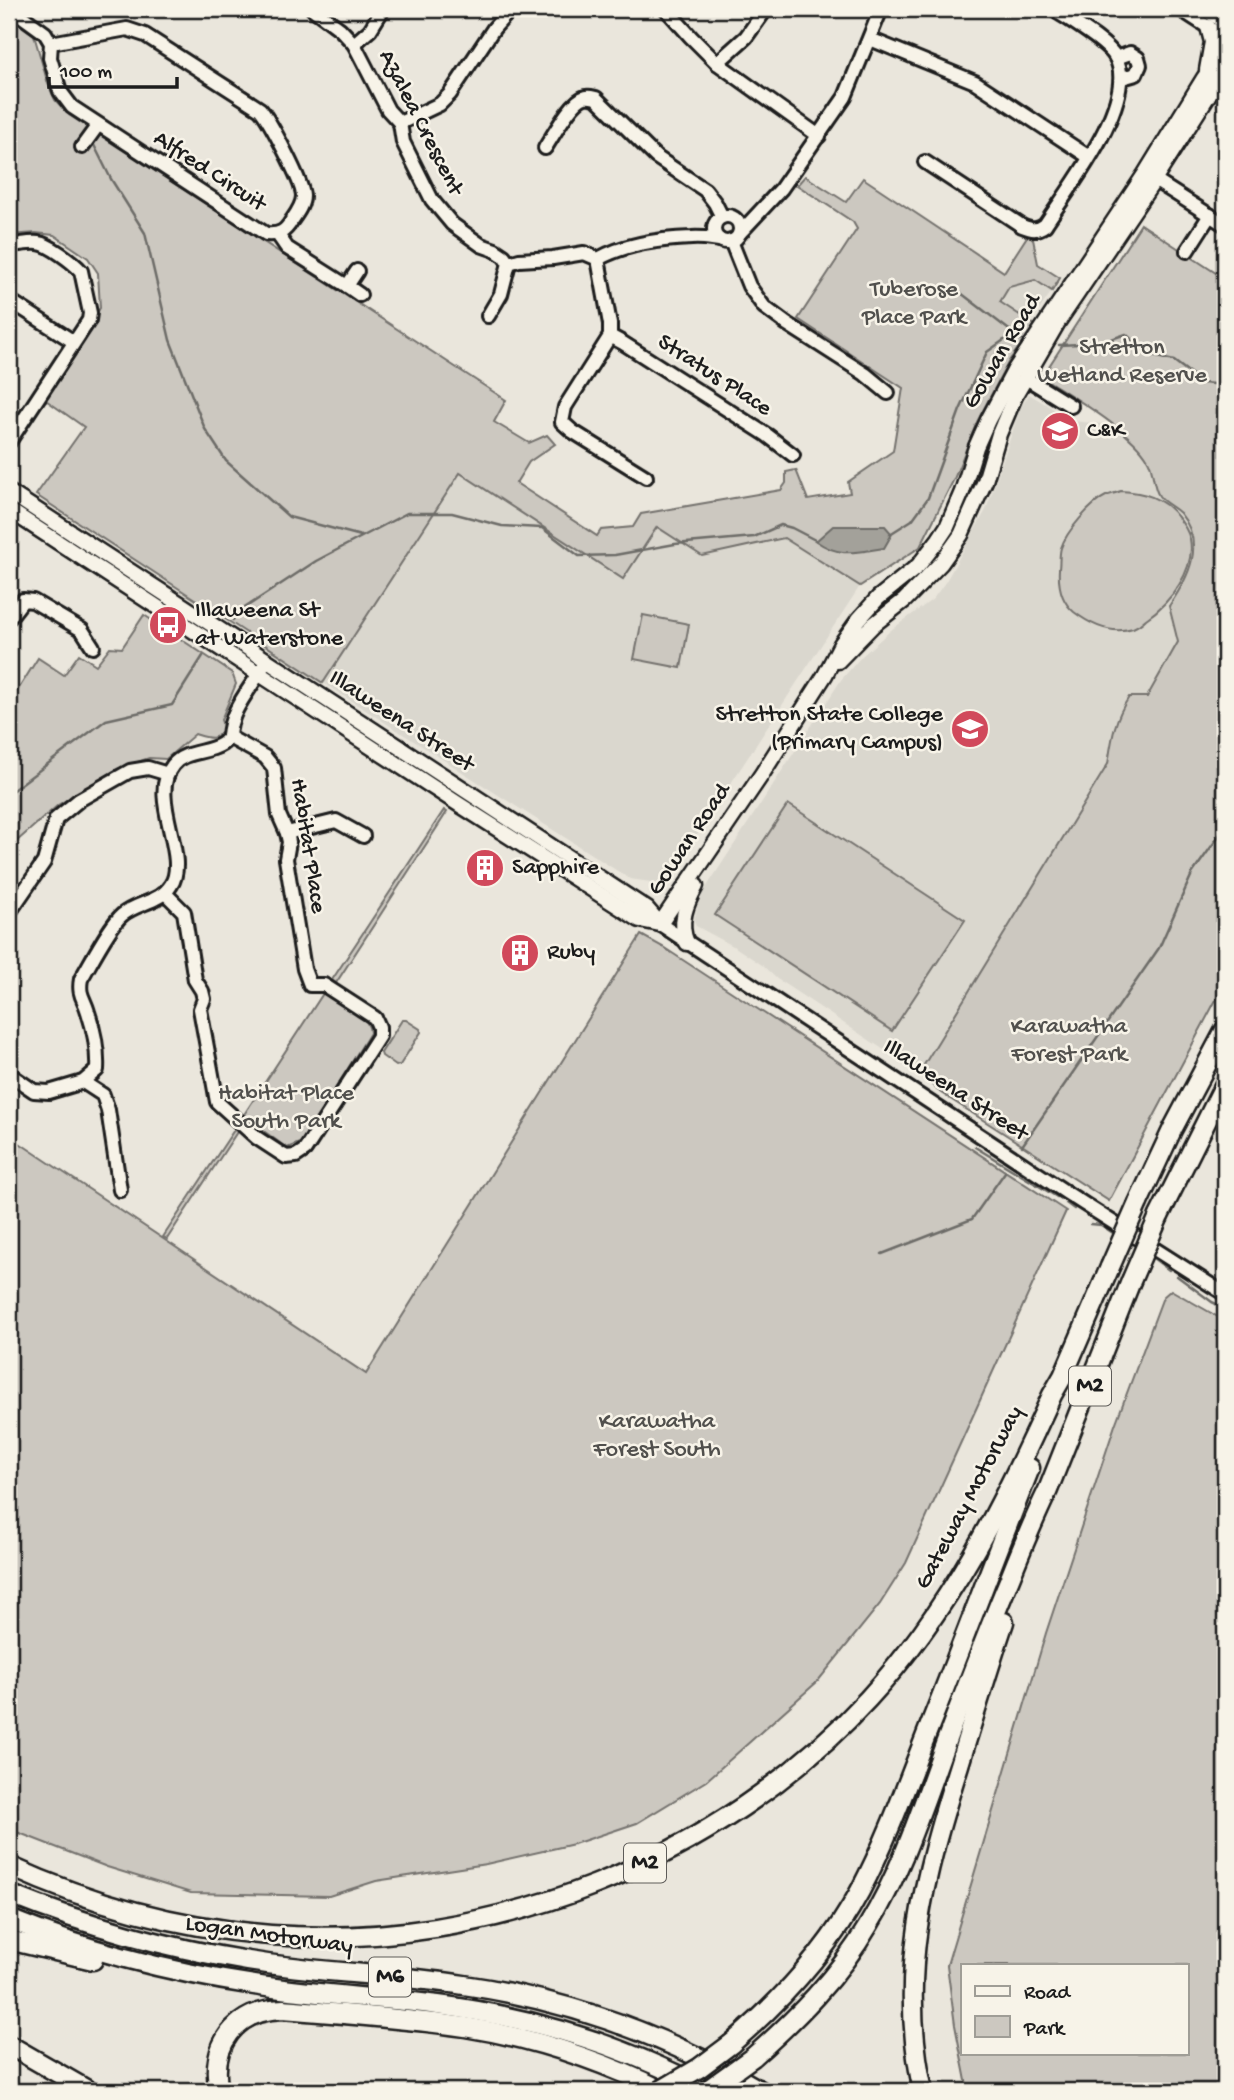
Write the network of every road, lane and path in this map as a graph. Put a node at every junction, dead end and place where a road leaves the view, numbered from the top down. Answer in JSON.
{"nodes":[{"id":1,"x":12,"y":9,"type":"edge"},
{"id":2,"x":313,"y":9,"type":"edge"},
{"id":3,"x":383,"y":9,"type":"edge"},
{"id":4,"x":511,"y":9,"type":"edge"},
{"id":5,"x":666,"y":9,"type":"edge"},
{"id":6,"x":766,"y":9,"type":"edge"},
{"id":7,"x":881,"y":9,"type":"edge"},
{"id":8,"x":1053,"y":9,"type":"edge"},
{"id":9,"x":1180,"y":9,"type":"edge"},
{"id":10,"x":1203,"y":9,"type":"edge"},
{"id":11,"x":1219,"y":9,"type":"edge"},
{"id":12,"x":1225,"y":10,"type":"edge"},
{"id":13,"x":1225,"y":23,"type":"edge"},
{"id":14,"x":1208,"y":27,"type":"junction"},
{"id":15,"x":1225,"y":38,"type":"edge"},
{"id":16,"x":870,"y":39,"type":"junction"},
{"id":17,"x":51,"y":43,"type":"junction"},
{"id":18,"x":354,"y":44,"type":"junction"},
{"id":19,"x":1225,"y":48,"type":"edge"},
{"id":20,"x":1116,"y":58,"type":"junction"},
{"id":21,"x":717,"y":63,"type":"junction"},
{"id":22,"x":1225,"y":69,"type":"edge"},
{"id":23,"x":1122,"y":78,"type":"junction"},
{"id":24,"x":1204,"y":78,"type":"junction"},
{"id":25,"x":400,"y":123,"type":"junction"},
{"id":26,"x":98,"y":125,"type":"junction"},
{"id":27,"x":819,"y":136,"type":"junction"},
{"id":28,"x":82,"y":147,"type":"dead end"},
{"id":29,"x":545,"y":148,"type":"dead end"},
{"id":30,"x":1089,"y":157,"type":"junction"},
{"id":31,"x":925,"y":162,"type":"dead end"},
{"id":32,"x":1150,"y":177,"type":"junction"},
{"id":33,"x":762,"y":209,"type":"junction"},
{"id":34,"x":1210,"y":215,"type":"junction"},
{"id":35,"x":723,"y":220,"type":"junction"},
{"id":36,"x":1225,"y":225,"type":"edge"},
{"id":37,"x":278,"y":235,"type":"junction"},
{"id":38,"x":693,"y":237,"type":"junction"},
{"id":39,"x":730,"y":238,"type":"junction"},
{"id":40,"x":9,"y":245,"type":"edge"},
{"id":41,"x":1187,"y":251,"type":"dead end"},
{"id":42,"x":598,"y":259,"type":"junction"},
{"id":43,"x":509,"y":264,"type":"junction"},
{"id":44,"x":356,"y":271,"type":"dead end"},
{"id":45,"x":347,"y":286,"type":"junction"},
{"id":46,"x":360,"y":295,"type":"dead end"},
{"id":47,"x":9,"y":300,"type":"edge"},
{"id":48,"x":488,"y":316,"type":"dead end"},
{"id":49,"x":610,"y":336,"type":"junction"},
{"id":50,"x":74,"y":342,"type":"junction"},
{"id":51,"x":1026,"y":378,"type":"junction"},
{"id":52,"x":888,"y":393,"type":"dead end"},
{"id":53,"x":1070,"y":406,"type":"dead end"},
{"id":54,"x":9,"y":442,"type":"edge"},
{"id":55,"x":793,"y":455,"type":"dead end"},
{"id":56,"x":646,"y":477,"type":"dead end"},
{"id":57,"x":9,"y":492,"type":"edge"},
{"id":58,"x":9,"y":510,"type":"edge"},
{"id":59,"x":9,"y":618,"type":"edge"},
{"id":60,"x":93,"y":647,"type":"dead end"},
{"id":61,"x":262,"y":668,"type":"junction"},
{"id":62,"x":825,"y":675,"type":"junction"},
{"id":63,"x":328,"y":702,"type":"junction"},
{"id":64,"x":327,"y":719,"type":"junction"},
{"id":65,"x":229,"y":737,"type":"junction"},
{"id":66,"x":168,"y":774,"type":"junction"},
{"id":67,"x":464,"y":799,"type":"junction"},
{"id":68,"x":287,"y":832,"type":"junction"},
{"id":69,"x":363,"y":836,"type":"dead end"},
{"id":70,"x":712,"y":850,"type":"junction"},
{"id":71,"x":165,"y":893,"type":"junction"},
{"id":72,"x":9,"y":913,"type":"edge"},
{"id":73,"x":660,"y":924,"type":"junction"},
{"id":74,"x":687,"y":943,"type":"junction"},
{"id":75,"x":1225,"y":1030,"type":"edge"},
{"id":76,"x":9,"y":1074,"type":"edge"},
{"id":77,"x":83,"y":1082,"type":"junction"},
{"id":78,"x":1225,"y":1084,"type":"edge"},
{"id":79,"x":120,"y":1190,"type":"dead end"},
{"id":80,"x":1225,"y":1294,"type":"edge"},
{"id":81,"x":1063,"y":1376,"type":"junction"},
{"id":82,"x":1048,"y":1490,"type":"junction"},
{"id":83,"x":9,"y":1867,"type":"edge"},
{"id":84,"x":9,"y":1894,"type":"edge"},
{"id":85,"x":9,"y":1919,"type":"edge"},
{"id":86,"x":9,"y":1940,"type":"edge"},
{"id":87,"x":126,"y":1958,"type":"junction"},
{"id":88,"x":9,"y":2045,"type":"edge"},
{"id":89,"x":89,"y":2091,"type":"edge"},
{"id":90,"x":219,"y":2091,"type":"edge"},
{"id":91,"x":661,"y":2091,"type":"edge"},
{"id":92,"x":708,"y":2091,"type":"edge"},
{"id":93,"x":761,"y":2091,"type":"edge"},
{"id":94,"x":923,"y":2091,"type":"edge"}],
"edges":[{"from":1,"to":17,"type":"street"},
{"from":2,"to":18,"type":"street","name":"Azalea Crescent"},
{"from":3,"to":18,"type":"street"},
{"from":4,"to":25,"type":"street"},
{"from":5,"to":21,"type":"street"},
{"from":6,"to":21,"type":"street"},
{"from":7,"to":16,"type":"street"},
{"from":8,"to":20,"type":"street"},
{"from":9,"to":14,"type":"street"},
{"from":10,"to":13,"type":"street"},
{"from":11,"to":12,"type":"main road"},
{"from":14,"to":15,"type":"street"},
{"from":14,"to":24,"type":"main road"},
{"from":16,"to":27,"type":"street"},
{"from":16,"to":30,"type":"street"},
{"from":17,"to":26,"type":"street","name":"Alfred Circuit"},
{"from":17,"to":37,"type":"street","name":"Alfred Circuit"},
{"from":18,"to":25,"type":"street","name":"Azalea Crescent"},
{"from":19,"to":24,"type":"main road","name":"Gowan Road"},
{"from":20,"to":23,"type":"street"},
{"from":20,"to":23,"type":"street"},
{"from":21,"to":27,"type":"street"},
{"from":22,"to":32,"type":"main road","name":"Gowan Road"},
{"from":23,"to":30,"type":"street"},
{"from":24,"to":32,"type":"main road","name":"Gowan Road"},
{"from":25,"to":43,"type":"street","name":"Azalea Crescent"},
{"from":26,"to":28,"type":"street"},
{"from":26,"to":37,"type":"street","name":"Alfred Circuit"},
{"from":27,"to":33,"type":"street"},
{"from":29,"to":35,"type":"street"},
{"from":30,"to":31,"type":"street"},
{"from":32,"to":34,"type":"street"},
{"from":32,"to":51,"type":"main road","name":"Gowan Road"},
{"from":32,"to":62,"type":"main road","name":"Gowan Road"},
{"from":33,"to":35,"type":"street"},
{"from":33,"to":39,"type":"street"},
{"from":34,"to":36,"type":"street"},
{"from":34,"to":41,"type":"street"},
{"from":35,"to":38,"type":"street"},
{"from":35,"to":39,"type":"street"},
{"from":35,"to":39,"type":"street"},
{"from":37,"to":45,"type":"street"},
{"from":38,"to":39,"type":"street"},
{"from":38,"to":42,"type":"street"},
{"from":39,"to":52,"type":"street"},
{"from":40,"to":50,"type":"street"},
{"from":42,"to":43,"type":"street"},
{"from":42,"to":49,"type":"street"},
{"from":43,"to":48,"type":"street"},
{"from":44,"to":45,"type":"street"},
{"from":45,"to":46,"type":"street"},
{"from":47,"to":50,"type":"street"},
{"from":49,"to":55,"type":"street","name":"Stratus Place"},
{"from":49,"to":56,"type":"street"},
{"from":50,"to":54,"type":"street"},
{"from":51,"to":53,"type":"street"},
{"from":51,"to":62,"type":"main road","name":"Gowan Road"},
{"from":57,"to":61,"type":"main road","name":"Illaweena Street"},
{"from":58,"to":61,"type":"main road","name":"Illaweena Street"},
{"from":59,"to":60,"type":"street"},
{"from":61,"to":63,"type":"main road","name":"Illaweena Street"},
{"from":61,"to":64,"type":"main road","name":"Illaweena Street"},
{"from":61,"to":65,"type":"street"},
{"from":62,"to":70,"type":"main road","name":"Gowan Road"},
{"from":63,"to":64,"type":"main road"},
{"from":63,"to":67,"type":"main road","name":"Illaweena Street"},
{"from":64,"to":67,"type":"main road","name":"Illaweena Street"},
{"from":65,"to":66,"type":"street"},
{"from":65,"to":68,"type":"street","name":"Habitat Place"},
{"from":66,"to":71,"type":"street"},
{"from":66,"to":72,"type":"street"},
{"from":67,"to":73,"type":"main road","name":"Illaweena Street"},
{"from":68,"to":69,"type":"street"},
{"from":68,"to":71,"type":"street","name":"Habitat Place"},
{"from":70,"to":73,"type":"main road","name":"Gowan Road"},
{"from":70,"to":74,"type":"main road"},
{"from":71,"to":77,"type":"street"},
{"from":73,"to":74,"type":"street","name":"Illaweena Street"},
{"from":74,"to":80,"type":"street","name":"Illaweena Street"},
{"from":75,"to":81,"type":"highway","name":"Gateway Motorway","number":"M2","bridge":true},
{"from":76,"to":77,"type":"street"},
{"from":77,"to":79,"type":"street"},
{"from":78,"to":82,"type":"highway","number":"M2","bridge":true},
{"from":81,"to":83,"type":"highway","name":"Gateway Motorway","number":"M2"},
{"from":81,"to":91,"type":"highway","bridge":true},
{"from":82,"to":92,"type":"highway","number":"M2","bridge":true},
{"from":82,"to":94,"type":"highway"},
{"from":84,"to":93,"type":"highway","name":"Logan Motorway","number":"M6"},
{"from":85,"to":87,"type":"highway","name":"Logan Motorway","number":"M6"},
{"from":86,"to":87,"type":"highway"},
{"from":87,"to":92,"type":"highway","name":"Logan Motorway","number":"M6"},
{"from":88,"to":89,"type":"highway"},
{"from":90,"to":91,"type":"highway"}]}
